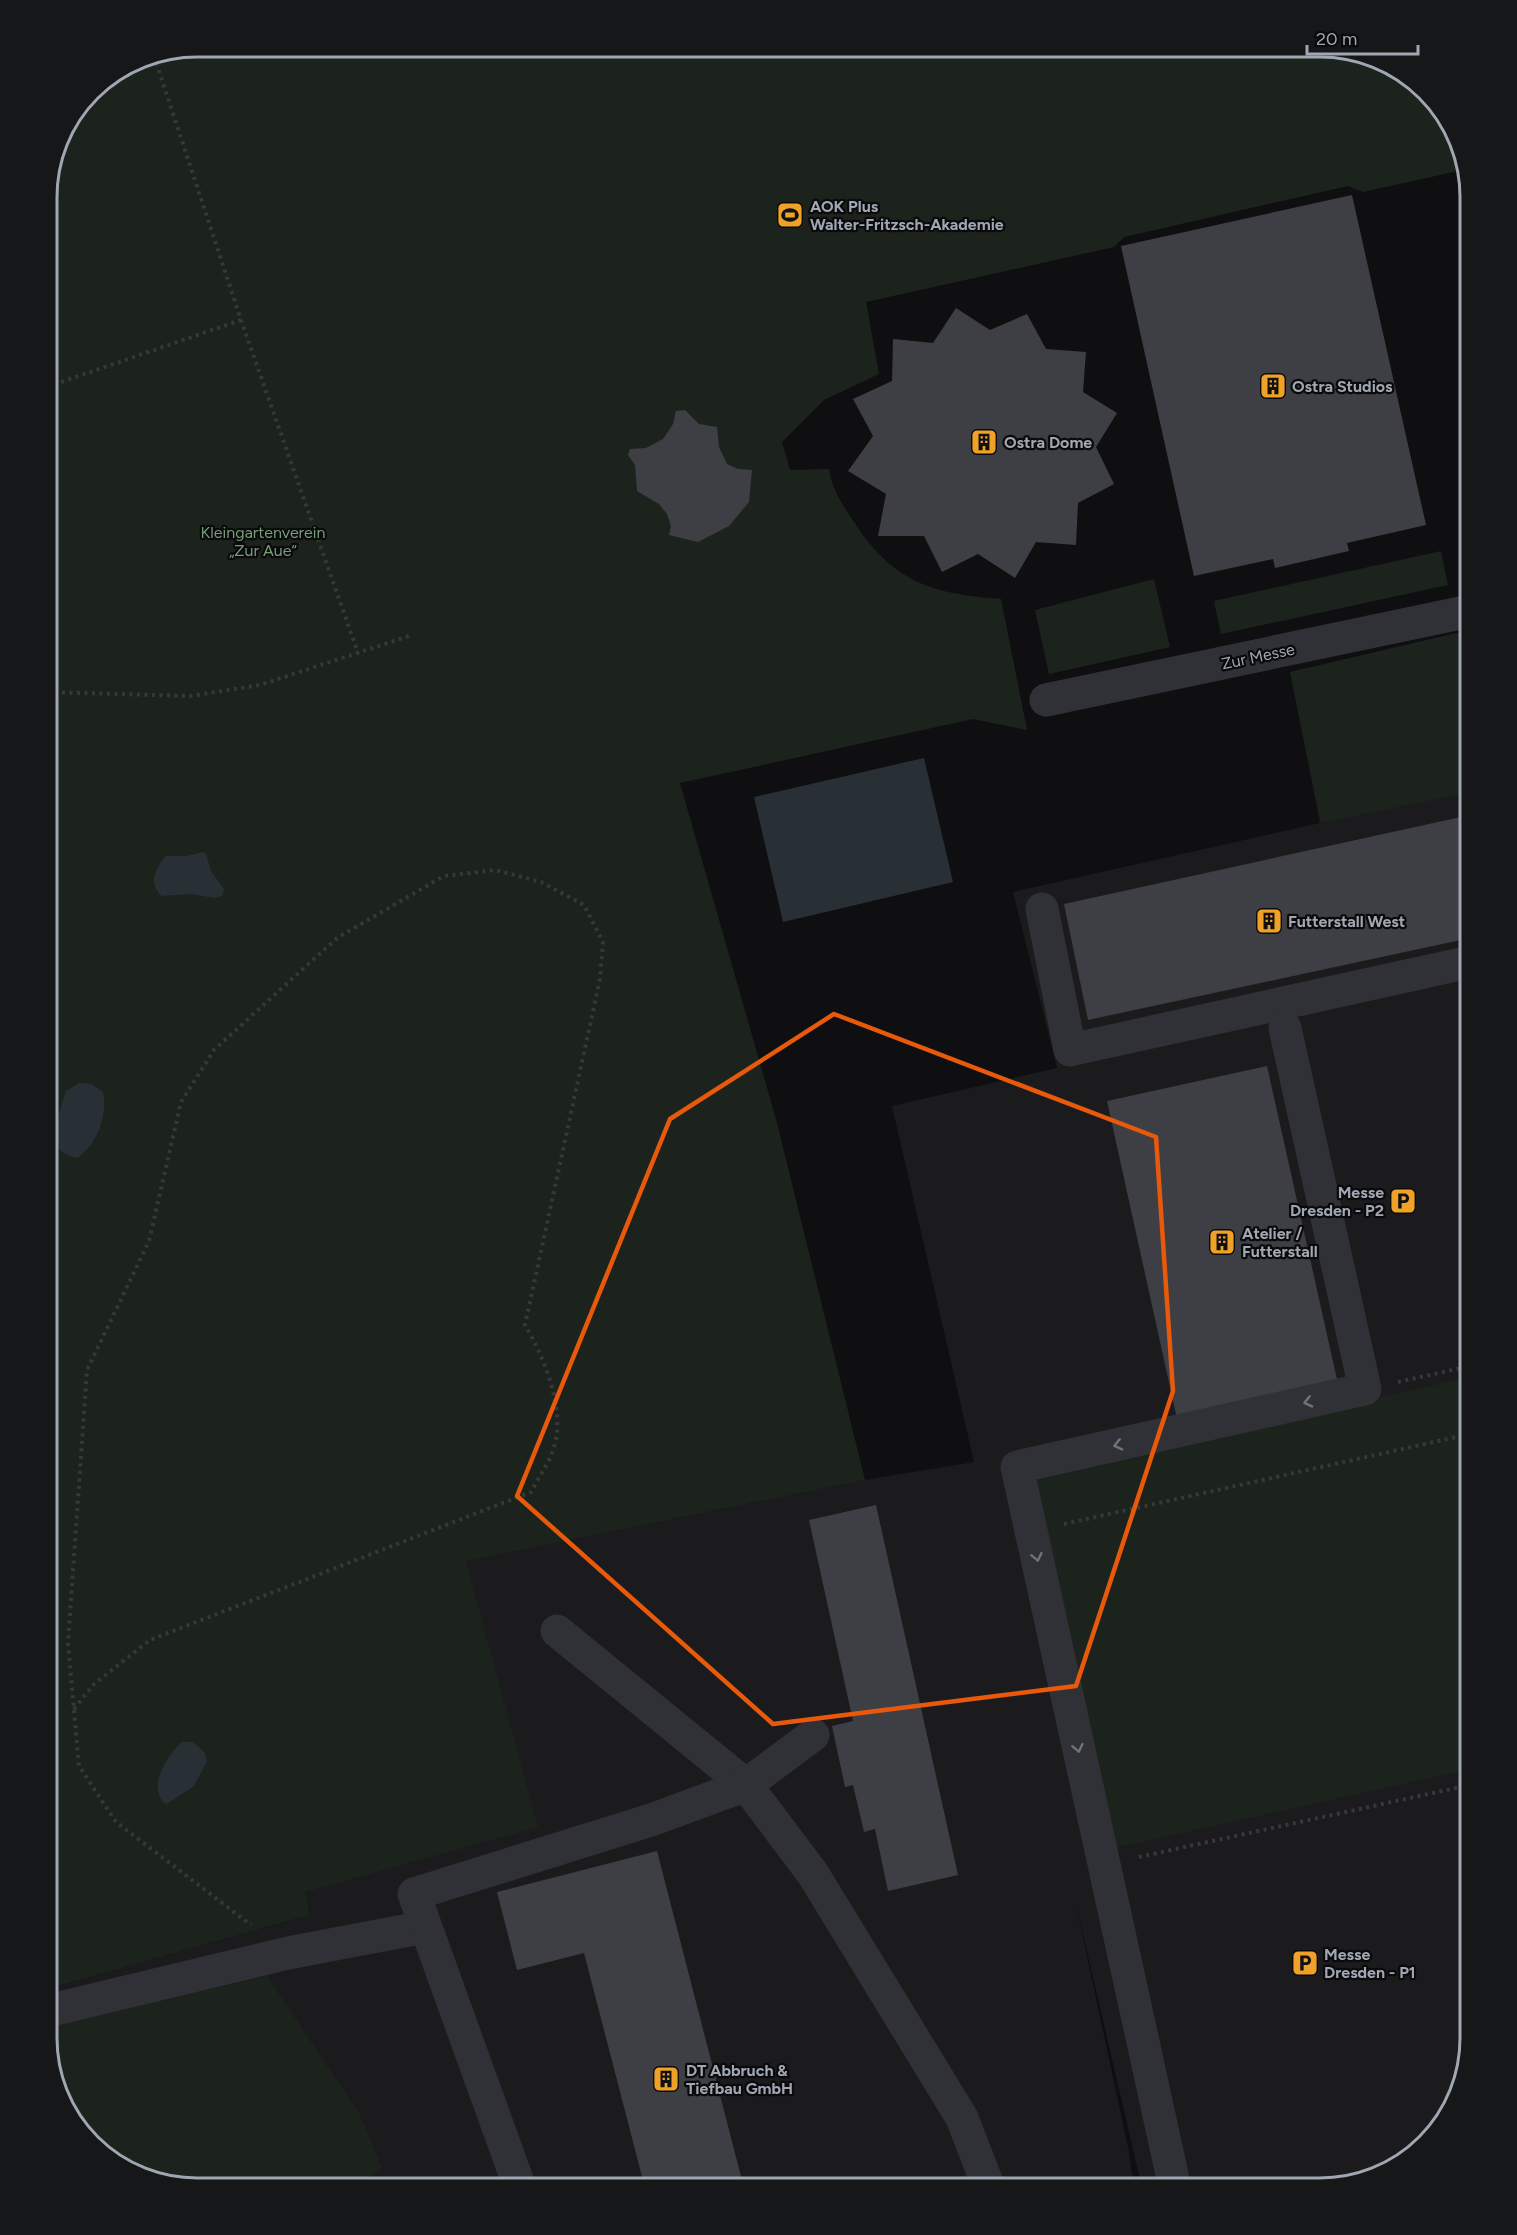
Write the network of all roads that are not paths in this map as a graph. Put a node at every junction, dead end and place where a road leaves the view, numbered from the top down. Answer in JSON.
{"nodes":[{"id":1,"x":1460,"y":613,"type":"edge"},
{"id":2,"x":1046,"y":700,"type":"dead end"},
{"id":3,"x":1042,"y":909,"type":"dead end"},
{"id":4,"x":1460,"y":964,"type":"edge"},
{"id":5,"x":1285,"y":1028,"type":"dead end"},
{"id":6,"x":557,"y":1631,"type":"dead end"},
{"id":7,"x":813,"y":1735,"type":"dead end"},
{"id":8,"x":746,"y":1785,"type":"junction"},
{"id":9,"x":425,"y":1927,"type":"junction"},
{"id":10,"x":57,"y":2008,"type":"edge"},
{"id":11,"x":516,"y":2178,"type":"edge"},
{"id":12,"x":985,"y":2178,"type":"edge"},
{"id":13,"x":1173,"y":2178,"type":"edge"}],
"edges":[{"from":1,"to":2,"type":"lane","name":"Zur Messe"},
{"from":3,"to":4,"type":"lane"},
{"from":5,"to":13,"type":"lane","one_way":true},
{"from":6,"to":8,"type":"lane"},
{"from":7,"to":8,"type":"lane"},
{"from":8,"to":9,"type":"lane"},
{"from":8,"to":12,"type":"lane"},
{"from":9,"to":10,"type":"lane"},
{"from":9,"to":11,"type":"lane"}]}
